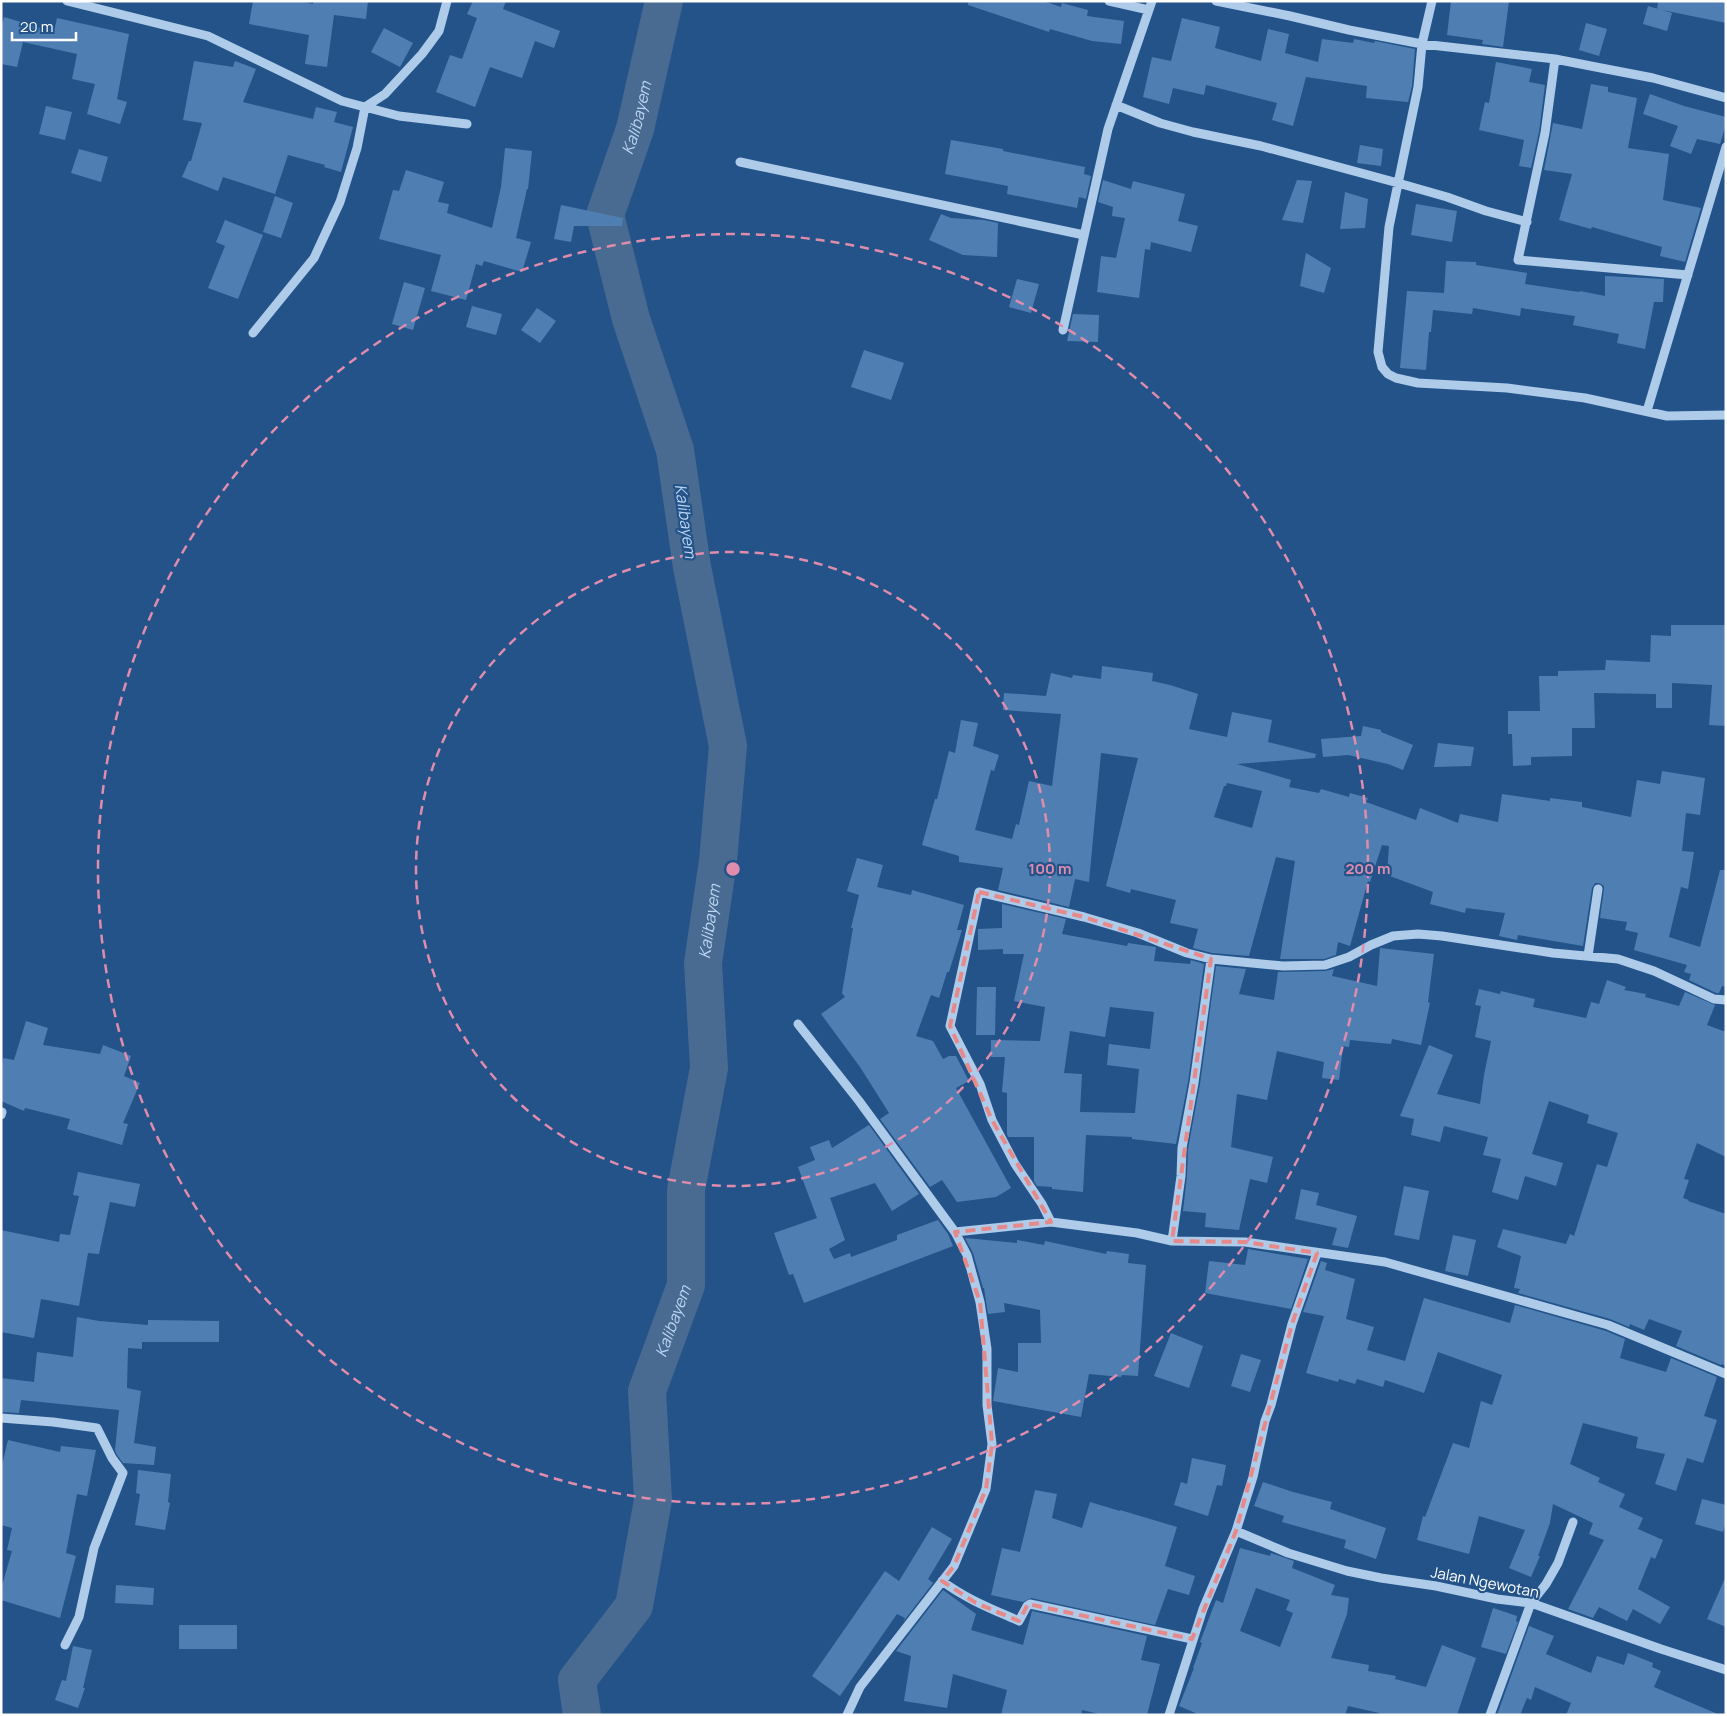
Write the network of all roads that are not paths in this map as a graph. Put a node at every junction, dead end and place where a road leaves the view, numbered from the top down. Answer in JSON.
{"nodes":[{"id":1,"x":67,"y":1,"type":"edge"},
{"id":2,"x":447,"y":1,"type":"edge"},
{"id":3,"x":1109,"y":1,"type":"edge"},
{"id":4,"x":1216,"y":1,"type":"edge"},
{"id":5,"x":1432,"y":1,"type":"edge"},
{"id":6,"x":84,"y":4,"type":"edge"},
{"id":7,"x":1150,"y":6,"type":"edge"},
{"id":8,"x":1422,"y":44,"type":"junction"},
{"id":9,"x":1554,"y":60,"type":"junction"},
{"id":10,"x":1726,"y":98,"type":"edge"},
{"id":11,"x":1116,"y":105,"type":"junction"},
{"id":12,"x":365,"y":106,"type":"junction"},
{"id":13,"x":467,"y":124,"type":"dead end"},
{"id":14,"x":1726,"y":148,"type":"edge"},
{"id":15,"x":740,"y":162,"type":"dead end"},
{"id":16,"x":1398,"y":183,"type":"junction"},
{"id":17,"x":1526,"y":222,"type":"junction"},
{"id":18,"x":1084,"y":235,"type":"junction"},
{"id":19,"x":1688,"y":275,"type":"junction"},
{"id":20,"x":1063,"y":330,"type":"dead end"},
{"id":21,"x":253,"y":333,"type":"dead end"},
{"id":22,"x":1647,"y":411,"type":"junction"},
{"id":23,"x":1726,"y":415,"type":"edge"},
{"id":24,"x":1598,"y":889,"type":"dead end"},
{"id":25,"x":1588,"y":956,"type":"junction"},
{"id":26,"x":1211,"y":959,"type":"junction"},
{"id":27,"x":1726,"y":1000,"type":"edge"},
{"id":28,"x":798,"y":1024,"type":"dead end"},
{"id":29,"x":1051,"y":1222,"type":"junction"},
{"id":30,"x":955,"y":1232,"type":"junction"},
{"id":31,"x":1172,"y":1241,"type":"junction"},
{"id":32,"x":1317,"y":1253,"type":"junction"},
{"id":33,"x":1726,"y":1374,"type":"edge"},
{"id":34,"x":1,"y":1418,"type":"edge"},
{"id":35,"x":1573,"y":1522,"type":"dead end"},
{"id":36,"x":1236,"y":1531,"type":"junction"},
{"id":37,"x":942,"y":1581,"type":"junction"},
{"id":38,"x":1531,"y":1603,"type":"junction"},
{"id":39,"x":1192,"y":1639,"type":"junction"},
{"id":40,"x":65,"y":1646,"type":"dead end"},
{"id":41,"x":1726,"y":1670,"type":"edge"},
{"id":42,"x":847,"y":1715,"type":"edge"},
{"id":43,"x":1169,"y":1715,"type":"edge"},
{"id":44,"x":1490,"y":1715,"type":"edge"}],
"edges":[{"from":1,"to":6,"type":"street"},
{"from":2,"to":12,"type":"street"},
{"from":3,"to":7,"type":"street"},
{"from":4,"to":8,"type":"street"},
{"from":5,"to":8,"type":"street"},
{"from":6,"to":12,"type":"street"},
{"from":7,"to":11,"type":"street"},
{"from":8,"to":9,"type":"street"},
{"from":8,"to":16,"type":"street"},
{"from":9,"to":10,"type":"street"},
{"from":9,"to":17,"type":"street"},
{"from":11,"to":16,"type":"street"},
{"from":11,"to":18,"type":"street"},
{"from":12,"to":13,"type":"street"},
{"from":12,"to":21,"type":"street"},
{"from":14,"to":19,"type":"street"},
{"from":15,"to":18,"type":"street"},
{"from":16,"to":17,"type":"street"},
{"from":16,"to":22,"type":"street"},
{"from":17,"to":19,"type":"street"},
{"from":18,"to":20,"type":"street"},
{"from":19,"to":22,"type":"street"},
{"from":22,"to":23,"type":"street"},
{"from":24,"to":25,"type":"street"},
{"from":25,"to":26,"type":"street"},
{"from":25,"to":27,"type":"street"},
{"from":26,"to":29,"type":"street"},
{"from":26,"to":31,"type":"street"},
{"from":28,"to":30,"type":"street"},
{"from":29,"to":30,"type":"street"},
{"from":29,"to":31,"type":"street"},
{"from":30,"to":37,"type":"street"},
{"from":31,"to":32,"type":"street"},
{"from":32,"to":33,"type":"street"},
{"from":32,"to":36,"type":"street"},
{"from":34,"to":40,"type":"street"},
{"from":35,"to":38,"type":"street"},
{"from":36,"to":38,"type":"street","name":"Jalan Ngewotan"},
{"from":36,"to":39,"type":"street"},
{"from":37,"to":39,"type":"street"},
{"from":37,"to":42,"type":"street"},
{"from":38,"to":41,"type":"street","name":"Jalan Ngewotan"},
{"from":38,"to":44,"type":"street"},
{"from":39,"to":43,"type":"street"}]}
